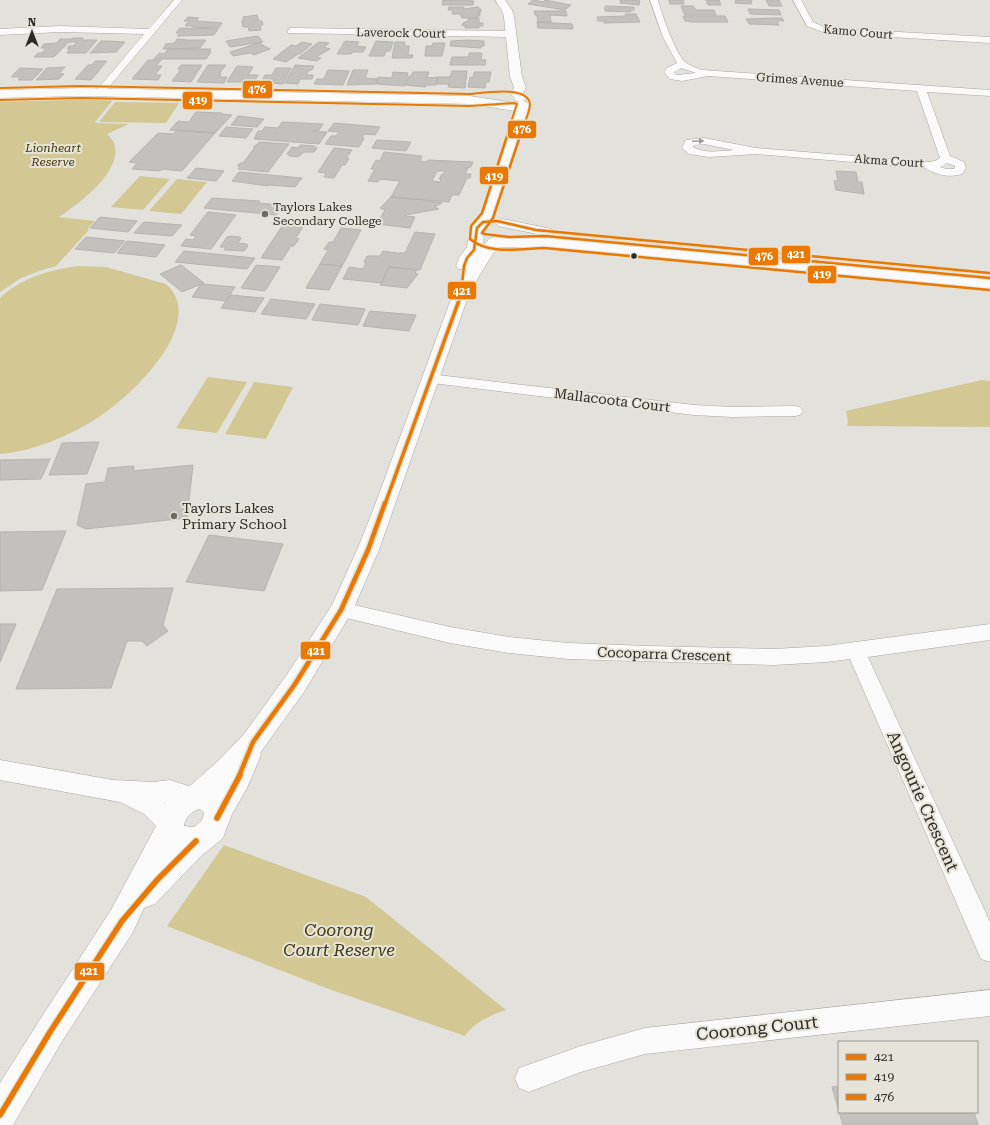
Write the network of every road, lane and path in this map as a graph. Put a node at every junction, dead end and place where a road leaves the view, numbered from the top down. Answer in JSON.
{"nodes":[{"id":1,"x":178,"y":0,"type":"edge"},
{"id":2,"x":500,"y":0,"type":"edge"},
{"id":3,"x":654,"y":0,"type":"edge"},
{"id":4,"x":797,"y":0,"type":"edge"},
{"id":5,"x":291,"y":31,"type":"dead end"},
{"id":6,"x":0,"y":32,"type":"edge"},
{"id":7,"x":152,"y":32,"type":"junction"},
{"id":8,"x":511,"y":34,"type":"junction"},
{"id":9,"x":990,"y":35,"type":"edge"},
{"id":10,"x":934,"y":37,"type":"junction"},
{"id":11,"x":990,"y":40,"type":"edge"},
{"id":12,"x":682,"y":64,"type":"junction"},
{"id":13,"x":710,"y":74,"type":"junction"},
{"id":14,"x":516,"y":77,"type":"junction"},
{"id":15,"x":921,"y":88,"type":"junction"},
{"id":16,"x":100,"y":92,"type":"junction"},
{"id":17,"x":990,"y":93,"type":"edge"},
{"id":18,"x":0,"y":94,"type":"edge"},
{"id":19,"x":522,"y":101,"type":"junction"},
{"id":20,"x":503,"y":102,"type":"junction"},
{"id":21,"x":514,"y":130,"type":"junction"},
{"id":22,"x":756,"y":151,"type":"junction"},
{"id":23,"x":945,"y":158,"type":"junction"},
{"id":24,"x":928,"y":165,"type":"junction"},
{"id":25,"x":493,"y":199,"type":"junction"},
{"id":26,"x":483,"y":222,"type":"junction"},
{"id":27,"x":503,"y":223,"type":"junction"},
{"id":28,"x":476,"y":237,"type":"junction"},
{"id":29,"x":495,"y":242,"type":"junction"},
{"id":30,"x":990,"y":273,"type":"edge"},
{"id":31,"x":990,"y":284,"type":"edge"},
{"id":32,"x":462,"y":291,"type":"junction"},
{"id":33,"x":430,"y":379,"type":"junction"},
{"id":34,"x":795,"y":411,"type":"dead end"},
{"id":35,"x":341,"y":610,"type":"junction"},
{"id":36,"x":990,"y":632,"type":"edge"},
{"id":37,"x":856,"y":651,"type":"junction"},
{"id":38,"x":253,"y":742,"type":"junction"},
{"id":39,"x":0,"y":770,"type":"edge"},
{"id":40,"x":113,"y":791,"type":"junction"},
{"id":41,"x":195,"y":797,"type":"junction"},
{"id":42,"x":217,"y":818,"type":"junction"},
{"id":43,"x":169,"y":826,"type":"junction"},
{"id":44,"x":196,"y":842,"type":"junction"},
{"id":45,"x":122,"y":921,"type":"junction"},
{"id":46,"x":990,"y":950,"type":"edge"},
{"id":47,"x":990,"y":1003,"type":"edge"},
{"id":48,"x":529,"y":1078,"type":"dead end"},
{"id":49,"x":0,"y":1115,"type":"edge"}],
"edges":[{"from":1,"to":7,"type":"street"},
{"from":2,"to":8,"type":"street"},
{"from":3,"to":12,"type":"street"},
{"from":4,"to":10,"type":"street","name":"Kamo Court"},
{"from":5,"to":8,"type":"street","name":"Laverock Court"},
{"from":6,"to":7,"type":"street"},
{"from":7,"to":16,"type":"street"},
{"from":8,"to":14,"type":"street"},
{"from":9,"to":10,"type":"street"},
{"from":10,"to":11,"type":"street"},
{"from":12,"to":13,"type":"street","name":"Grimes Avenue"},
{"from":12,"to":13,"type":"street"},
{"from":13,"to":15,"type":"street","name":"Grimes Avenue"},
{"from":14,"to":19,"type":"street"},
{"from":14,"to":20,"type":"street"},
{"from":15,"to":17,"type":"street","name":"Grimes Avenue"},
{"from":15,"to":23,"type":"street","name":"Akma Court"},
{"from":16,"to":18,"type":"street"},
{"from":16,"to":20,"type":"street"},
{"from":19,"to":20,"type":"street"},
{"from":19,"to":21,"type":"street"},
{"from":20,"to":21,"type":"street"},
{"from":21,"to":25,"type":"street"},
{"from":22,"to":22,"type":"street","one_way":true},
{"from":22,"to":24,"type":"street","name":"Akma Court"},
{"from":23,"to":24,"type":"street","name":"Akma Court"},
{"from":23,"to":24,"type":"street"},
{"from":25,"to":26,"type":"street"},
{"from":25,"to":27,"type":"street"},
{"from":26,"to":27,"type":"street"},
{"from":26,"to":28,"type":"street"},
{"from":27,"to":29,"type":"street"},
{"from":27,"to":30,"type":"street"},
{"from":28,"to":29,"type":"street"},
{"from":28,"to":32,"type":"street"},
{"from":29,"to":31,"type":"street"},
{"from":29,"to":32,"type":"street"},
{"from":32,"to":33,"type":"street"},
{"from":33,"to":34,"type":"street","name":"Mallacoota Court"},
{"from":33,"to":35,"type":"street"},
{"from":35,"to":37,"type":"street","name":"Cocoparra Crescent"},
{"from":35,"to":38,"type":"street"},
{"from":36,"to":37,"type":"street","name":"Cocoparra Crescent"},
{"from":37,"to":46,"type":"street","name":"Angourie Crescent"},
{"from":38,"to":41,"type":"street"},
{"from":38,"to":42,"type":"street"},
{"from":39,"to":40,"type":"street"},
{"from":40,"to":41,"type":"street"},
{"from":40,"to":43,"type":"street"},
{"from":41,"to":42,"type":"street"},
{"from":41,"to":43,"type":"street"},
{"from":42,"to":44,"type":"street"},
{"from":43,"to":44,"type":"street"},
{"from":43,"to":45,"type":"street"},
{"from":44,"to":45,"type":"street"},
{"from":45,"to":49,"type":"street"},
{"from":47,"to":48,"type":"street","name":"Coorong Court"}]}
